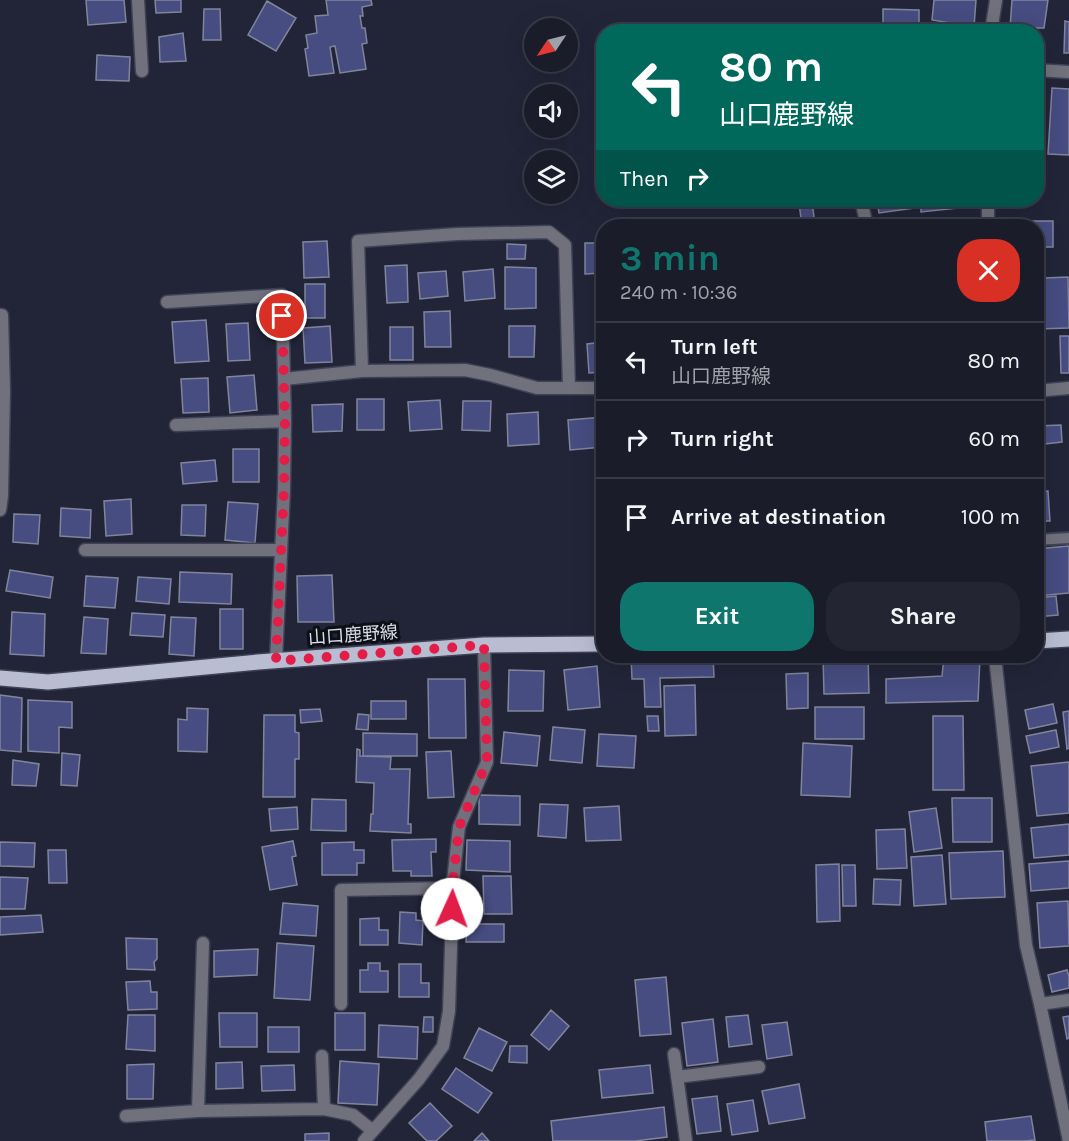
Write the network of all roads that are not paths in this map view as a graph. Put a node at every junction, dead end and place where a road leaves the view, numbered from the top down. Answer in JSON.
{"nodes":[{"id":1,"x":138,"y":0,"type":"edge"},
{"id":2,"x":996,"y":0,"type":"edge"},
{"id":3,"x":992,"y":24,"type":"edge"},
{"id":4,"x":1044,"y":70,"type":"edge"},
{"id":5,"x":142,"y":71,"type":"dead end"},
{"id":6,"x":1069,"y":72,"type":"edge"},
{"id":7,"x":167,"y":302,"type":"dead end"},
{"id":8,"x":0,"y":315,"type":"edge"},
{"id":9,"x":362,"y":371,"type":"junction"},
{"id":10,"x":284,"y":379,"type":"junction"},
{"id":11,"x":569,"y":388,"type":"junction"},
{"id":12,"x":596,"y":388,"type":"edge"},
{"id":13,"x":1069,"y":388,"type":"edge"},
{"id":14,"x":1044,"y":390,"type":"edge"},
{"id":15,"x":285,"y":421,"type":"junction"},
{"id":16,"x":176,"y":425,"type":"dead end"},
{"id":17,"x":0,"y":510,"type":"edge"},
{"id":18,"x":1069,"y":538,"type":"edge"},
{"id":19,"x":1044,"y":540,"type":"edge"},
{"id":20,"x":85,"y":550,"type":"dead end"},
{"id":21,"x":280,"y":550,"type":"junction"},
{"id":22,"x":1069,"y":639,"type":"edge"},
{"id":23,"x":1044,"y":641,"type":"edge"},
{"id":24,"x":596,"y":644,"type":"edge"},
{"id":25,"x":484,"y":645,"type":"junction"},
{"id":26,"x":276,"y":661,"type":"junction"},
{"id":27,"x":996,"y":663,"type":"edge"},
{"id":28,"x":0,"y":678,"type":"edge"},
{"id":29,"x":453,"y":888,"type":"junction"},
{"id":30,"x":203,"y":943,"type":"dead end"},
{"id":31,"x":1069,"y":1000,"type":"edge"},
{"id":32,"x":340,"y":1004,"type":"dead end"},
{"id":33,"x":1040,"y":1004,"type":"junction"},
{"id":34,"x":674,"y":1054,"type":"dead end"},
{"id":35,"x":322,"y":1056,"type":"dead end"},
{"id":36,"x":759,"y":1067,"type":"dead end"},
{"id":37,"x":677,"y":1077,"type":"junction"},
{"id":38,"x":324,"y":1109,"type":"junction"},
{"id":39,"x":198,"y":1110,"type":"junction"},
{"id":40,"x":126,"y":1116,"type":"dead end"},
{"id":41,"x":373,"y":1131,"type":"junction"},
{"id":42,"x":364,"y":1141,"type":"edge"},
{"id":43,"x":686,"y":1141,"type":"edge"},
{"id":44,"x":1069,"y":1141,"type":"edge"}],
"edges":[{"from":1,"to":5,"type":"street"},
{"from":2,"to":3,"type":"street"},
{"from":4,"to":6,"type":"street"},
{"from":7,"to":10,"type":"street"},
{"from":8,"to":17,"type":"street"},
{"from":9,"to":10,"type":"street"},
{"from":9,"to":11,"type":"street"},
{"from":9,"to":11,"type":"street"},
{"from":10,"to":15,"type":"street"},
{"from":11,"to":12,"type":"street"},
{"from":13,"to":14,"type":"street"},
{"from":15,"to":16,"type":"street"},
{"from":15,"to":21,"type":"street"},
{"from":18,"to":19,"type":"lane"},
{"from":20,"to":21,"type":"street"},
{"from":21,"to":26,"type":"street"},
{"from":22,"to":23,"type":"main road"},
{"from":24,"to":25,"type":"main road","name":"山口鹿野線"},
{"from":25,"to":26,"type":"main road","name":"山口鹿野線"},
{"from":25,"to":29,"type":"street"},
{"from":26,"to":28,"type":"main road","name":"山口鹿野線"},
{"from":27,"to":33,"type":"street"},
{"from":29,"to":32,"type":"street"},
{"from":29,"to":41,"type":"street"},
{"from":30,"to":39,"type":"street"},
{"from":31,"to":33,"type":"street"},
{"from":33,"to":44,"type":"street"},
{"from":34,"to":37,"type":"street"},
{"from":35,"to":38,"type":"street"},
{"from":36,"to":37,"type":"street"},
{"from":37,"to":43,"type":"street"},
{"from":38,"to":39,"type":"street"},
{"from":38,"to":41,"type":"street"},
{"from":39,"to":40,"type":"street"},
{"from":41,"to":42,"type":"street"}]}
